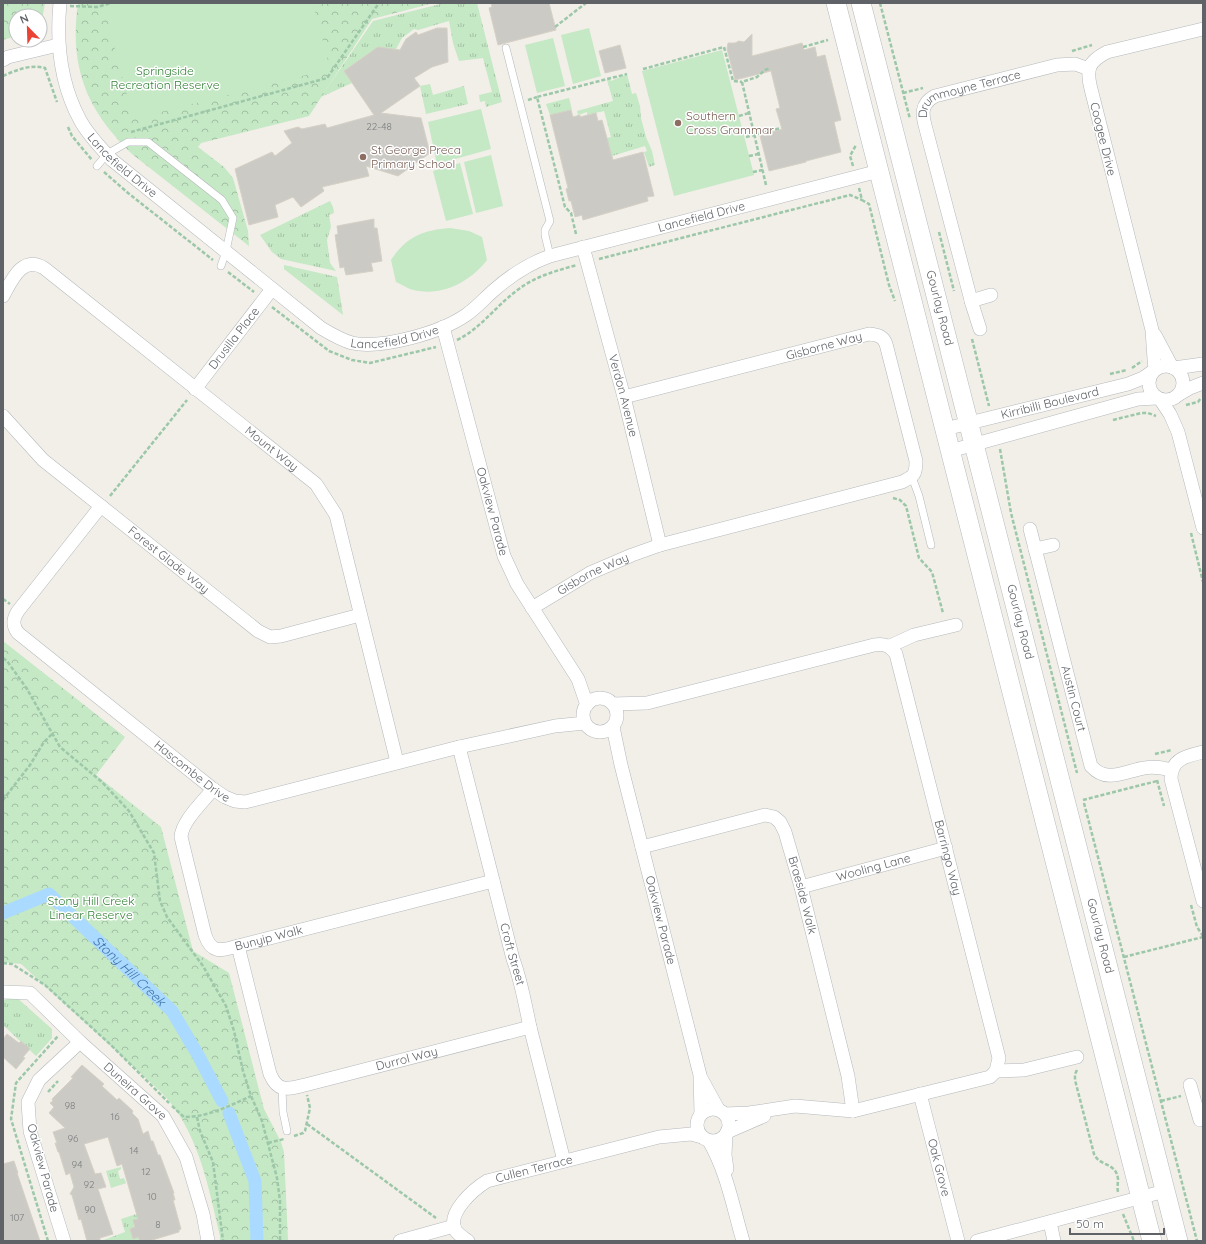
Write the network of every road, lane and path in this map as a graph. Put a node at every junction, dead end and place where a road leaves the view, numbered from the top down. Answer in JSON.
{"nodes":[{"id":1,"x":111,"y":3,"type":"edge"},
{"id":2,"x":379,"y":3,"type":"edge"},
{"id":3,"x":586,"y":3,"type":"edge"},
{"id":4,"x":836,"y":3,"type":"edge"},
{"id":5,"x":861,"y":3,"type":"edge"},
{"id":6,"x":880,"y":3,"type":"edge"},
{"id":7,"x":60,"y":4,"type":"edge"},
{"id":8,"x":555,"y":27,"type":"dead end"},
{"id":9,"x":1203,"y":29,"type":"edge"},
{"id":10,"x":827,"y":36,"type":"dead end"},
{"id":11,"x":828,"y":40,"type":"junction"},
{"id":12,"x":58,"y":45,"type":"junction"},
{"id":13,"x":803,"y":46,"type":"dead end"},
{"id":14,"x":830,"y":46,"type":"dead end"},
{"id":15,"x":506,"y":48,"type":"dead end"},
{"id":16,"x":3,"y":60,"type":"edge"},
{"id":17,"x":770,"y":68,"type":"dead end"},
{"id":18,"x":643,"y":69,"type":"dead end"},
{"id":19,"x":1089,"y":69,"type":"junction"},
{"id":20,"x":627,"y":74,"type":"dead end"},
{"id":21,"x":3,"y":76,"type":"edge"},
{"id":22,"x":742,"y":82,"type":"junction"},
{"id":23,"x":60,"y":108,"type":"dead end"},
{"id":24,"x":749,"y":113,"type":"junction"},
{"id":25,"x":739,"y":116,"type":"dead end"},
{"id":26,"x":66,"y":122,"type":"dead end"},
{"id":27,"x":910,"y":122,"type":"dead end"},
{"id":28,"x":781,"y":128,"type":"dead end"},
{"id":29,"x":754,"y":135,"type":"junction"},
{"id":30,"x":746,"y":137,"type":"dead end"},
{"id":31,"x":128,"y":142,"type":"junction"},
{"id":32,"x":857,"y":143,"type":"dead end"},
{"id":33,"x":107,"y":154,"type":"junction"},
{"id":34,"x":759,"y":154,"type":"junction"},
{"id":35,"x":749,"y":156,"type":"dead end"},
{"id":36,"x":903,"y":165,"type":"junction"},
{"id":37,"x":97,"y":166,"type":"junction"},
{"id":38,"x":762,"y":170,"type":"junction"},
{"id":39,"x":879,"y":171,"type":"junction"},
{"id":40,"x":753,"y":172,"type":"dead end"},
{"id":41,"x":856,"y":177,"type":"junction"},
{"id":42,"x":766,"y":185,"type":"dead end"},
{"id":43,"x":862,"y":200,"type":"junction"},
{"id":44,"x":938,"y":228,"type":"dead end"},
{"id":45,"x":576,"y":234,"type":"dead end"},
{"id":46,"x":583,"y":247,"type":"junction"},
{"id":47,"x":226,"y":251,"type":"junction"},
{"id":48,"x":550,"y":256,"type":"junction"},
{"id":49,"x":587,"y":262,"type":"junction"},
{"id":50,"x":221,"y":266,"type":"junction"},
{"id":51,"x":272,"y":289,"type":"junction"},
{"id":52,"x":955,"y":293,"type":"dead end"},
{"id":53,"x":991,"y":295,"type":"dead end"},
{"id":54,"x":3,"y":296,"type":"edge"},
{"id":55,"x":263,"y":300,"type":"junction"},
{"id":56,"x":971,"y":301,"type":"junction"},
{"id":57,"x":896,"y":305,"type":"dead end"},
{"id":58,"x":443,"y":327,"type":"junction"},
{"id":59,"x":1152,"y":330,"type":"junction"},
{"id":60,"x":975,"y":331,"type":"joint"},
{"id":61,"x":448,"y":344,"type":"junction"},
{"id":62,"x":1203,"y":364,"type":"edge"},
{"id":63,"x":1154,"y":367,"type":"junction"},
{"id":64,"x":1173,"y":367,"type":"junction"},
{"id":65,"x":1109,"y":374,"type":"dead end"},
{"id":66,"x":1203,"y":383,"type":"edge"},
{"id":67,"x":196,"y":389,"type":"junction"},
{"id":68,"x":624,"y":397,"type":"junction"},
{"id":69,"x":1203,"y":397,"type":"edge"},
{"id":70,"x":187,"y":400,"type":"dead end"},
{"id":71,"x":1169,"y":401,"type":"junction"},
{"id":72,"x":3,"y":416,"type":"edge"},
{"id":73,"x":992,"y":417,"type":"junction"},
{"id":74,"x":1112,"y":421,"type":"dead end"},
{"id":75,"x":968,"y":423,"type":"junction"},
{"id":76,"x":945,"y":429,"type":"junction"},
{"id":77,"x":974,"y":444,"type":"junction"},
{"id":78,"x":999,"y":444,"type":"junction"},
{"id":79,"x":1008,"y":447,"type":"dead end"},
{"id":80,"x":950,"y":451,"type":"junction"},
{"id":81,"x":912,"y":477,"type":"junction"},
{"id":82,"x":885,"y":486,"type":"junction"},
{"id":83,"x":110,"y":496,"type":"dead end"},
{"id":84,"x":101,"y":506,"type":"junction"},
{"id":85,"x":1203,"y":528,"type":"edge"},
{"id":86,"x":1030,"y":529,"type":"dead end"},
{"id":87,"x":660,"y":545,"type":"junction"},
{"id":88,"x":931,"y":545,"type":"dead end"},
{"id":89,"x":1053,"y":545,"type":"dead end"},
{"id":90,"x":1035,"y":549,"type":"junction"},
{"id":91,"x":3,"y":606,"type":"edge"},
{"id":92,"x":532,"y":608,"type":"junction"},
{"id":93,"x":8,"y":611,"type":"edge"},
{"id":94,"x":943,"y":613,"type":"dead end"},
{"id":95,"x":360,"y":615,"type":"junction"},
{"id":96,"x":956,"y":625,"type":"dead end"},
{"id":97,"x":890,"y":646,"type":"junction"},
{"id":98,"x":3,"y":658,"type":"edge"},
{"id":99,"x":578,"y":679,"type":"junction"},
{"id":100,"x":600,"y":698,"type":"junction"},
{"id":101,"x":647,"y":703,"type":"junction"},
{"id":102,"x":614,"y":704,"type":"junction"},
{"id":103,"x":585,"y":714,"type":"junction"},
{"id":104,"x":615,"y":723,"type":"junction"},
{"id":105,"x":600,"y":732,"type":"junction"},
{"id":106,"x":52,"y":734,"type":"junction"},
{"id":107,"x":459,"y":748,"type":"junction"},
{"id":108,"x":1203,"y":752,"type":"edge"},
{"id":109,"x":398,"y":762,"type":"junction"},
{"id":110,"x":621,"y":765,"type":"junction"},
{"id":111,"x":1172,"y":770,"type":"junction"},
{"id":112,"x":1078,"y":777,"type":"dead end"},
{"id":113,"x":1157,"y":781,"type":"dead end"},
{"id":114,"x":213,"y":789,"type":"junction"},
{"id":115,"x":3,"y":800,"type":"edge"},
{"id":116,"x":642,"y":847,"type":"junction"},
{"id":117,"x":946,"y":848,"type":"junction"},
{"id":118,"x":493,"y":881,"type":"junction"},
{"id":119,"x":801,"y":887,"type":"junction"},
{"id":120,"x":1203,"y":901,"type":"edge"},
{"id":121,"x":1203,"y":937,"type":"edge"},
{"id":122,"x":238,"y":946,"type":"junction"},
{"id":123,"x":1124,"y":957,"type":"junction"},
{"id":124,"x":3,"y":963,"type":"edge"},
{"id":125,"x":3,"y":992,"type":"edge"},
{"id":126,"x":530,"y":1027,"type":"junction"},
{"id":127,"x":80,"y":1042,"type":"junction"},
{"id":128,"x":1078,"y":1060,"type":"joint"},
{"id":129,"x":996,"y":1071,"type":"junction"},
{"id":130,"x":700,"y":1075,"type":"junction"},
{"id":131,"x":60,"y":1079,"type":"dead end"},
{"id":132,"x":305,"y":1085,"type":"junction"},
{"id":133,"x":282,"y":1089,"type":"junction"},
{"id":134,"x":920,"y":1094,"type":"junction"},
{"id":135,"x":1195,"y":1095,"type":"edge"},
{"id":136,"x":44,"y":1096,"type":"dead end"},
{"id":137,"x":251,"y":1096,"type":"junction"},
{"id":138,"x":1161,"y":1101,"type":"junction"},
{"id":139,"x":778,"y":1110,"type":"junction"},
{"id":140,"x":853,"y":1111,"type":"junction"},
{"id":141,"x":721,"y":1112,"type":"junction"},
{"id":142,"x":700,"y":1115,"type":"junction"},
{"id":143,"x":197,"y":1117,"type":"junction"},
{"id":144,"x":1200,"y":1120,"type":"dead end"},
{"id":145,"x":307,"y":1124,"type":"junction"},
{"id":146,"x":287,"y":1131,"type":"dead end"},
{"id":147,"x":727,"y":1133,"type":"junction"},
{"id":148,"x":659,"y":1137,"type":"junction"},
{"id":149,"x":705,"y":1139,"type":"junction"},
{"id":150,"x":268,"y":1143,"type":"junction"},
{"id":151,"x":564,"y":1161,"type":"junction"},
{"id":152,"x":727,"y":1180,"type":"junction"},
{"id":153,"x":1165,"y":1192,"type":"junction"},
{"id":154,"x":1141,"y":1198,"type":"junction"},
{"id":155,"x":1120,"y":1204,"type":"junction"},
{"id":156,"x":1046,"y":1223,"type":"junction"},
{"id":157,"x":454,"y":1226,"type":"junction"},
{"id":158,"x":441,"y":1231,"type":"junction"},
{"id":159,"x":64,"y":1241,"type":"edge"},
{"id":160,"x":208,"y":1241,"type":"edge"},
{"id":161,"x":223,"y":1241,"type":"edge"},
{"id":162,"x":280,"y":1241,"type":"edge"},
{"id":163,"x":400,"y":1241,"type":"edge"},
{"id":164,"x":468,"y":1241,"type":"edge"},
{"id":165,"x":742,"y":1241,"type":"edge"},
{"id":166,"x":958,"y":1241,"type":"edge"},
{"id":167,"x":977,"y":1241,"type":"edge"},
{"id":168,"x":1047,"y":1241,"type":"edge"},
{"id":169,"x":1054,"y":1241,"type":"edge"},
{"id":170,"x":1134,"y":1241,"type":"edge"},
{"id":171,"x":1152,"y":1241,"type":"edge"},
{"id":172,"x":1178,"y":1241,"type":"edge"},
{"id":173,"x":1197,"y":1241,"type":"edge"}],
"edges":[{"from":1,"to":7,"type":"path"},
{"from":2,"to":31,"type":"path"},
{"from":3,"to":8,"type":"path"},
{"from":4,"to":39,"type":"main road","name":"Gourlay Road"},
{"from":5,"to":36,"type":"main road","name":"Gourlay Road"},
{"from":6,"to":27,"type":"path"},
{"from":7,"to":12,"type":"street","name":"Lancefield Drive"},
{"from":9,"to":19,"type":"street"},
{"from":10,"to":11,"type":"path"},
{"from":11,"to":13,"type":"path"},
{"from":11,"to":14,"type":"path"},
{"from":12,"to":16,"type":"street"},
{"from":12,"to":33,"type":"street","name":"Lancefield Drive"},
{"from":15,"to":48,"type":"lane"},
{"from":17,"to":22,"type":"path"},
{"from":18,"to":22,"type":"path"},
{"from":19,"to":56,"type":"street","name":"Drummoyne Terrace"},
{"from":19,"to":59,"type":"street","name":"Coogee Drive"},
{"from":20,"to":45,"type":"path"},
{"from":21,"to":23,"type":"path"},
{"from":22,"to":24,"type":"path"},
{"from":24,"to":25,"type":"path"},
{"from":24,"to":29,"type":"path"},
{"from":26,"to":37,"type":"path"},
{"from":28,"to":29,"type":"path"},
{"from":29,"to":30,"type":"path"},
{"from":29,"to":34,"type":"path"},
{"from":31,"to":33,"type":"lane"},
{"from":31,"to":47,"type":"lane"},
{"from":32,"to":41,"type":"path"},
{"from":33,"to":37,"type":"lane"},
{"from":33,"to":47,"type":"street","name":"Lancefield Drive"},
{"from":34,"to":35,"type":"path"},
{"from":34,"to":38,"type":"path"},
{"from":36,"to":39,"type":"main road"},
{"from":36,"to":75,"type":"main road","name":"Gourlay Road"},
{"from":37,"to":50,"type":"path"},
{"from":38,"to":40,"type":"path"},
{"from":38,"to":42,"type":"path"},
{"from":39,"to":41,"type":"street","name":"Lancefield Drive"},
{"from":39,"to":76,"type":"main road","name":"Gourlay Road"},
{"from":41,"to":43,"type":"path"},
{"from":41,"to":46,"type":"street","name":"Lancefield Drive"},
{"from":43,"to":49,"type":"path"},
{"from":43,"to":57,"type":"path"},
{"from":44,"to":52,"type":"path"},
{"from":46,"to":48,"type":"street","name":"Lancefield Drive"},
{"from":46,"to":49,"type":"street","name":"Verdon Avenue"},
{"from":47,"to":50,"type":"lane"},
{"from":47,"to":51,"type":"street","name":"Lancefield Drive"},
{"from":48,"to":58,"type":"street","name":"Lancefield Drive"},
{"from":49,"to":61,"type":"path"},
{"from":49,"to":68,"type":"street","name":"Verdon Avenue"},
{"from":50,"to":55,"type":"path"},
{"from":51,"to":55,"type":"street","name":"Drusilla Place"},
{"from":51,"to":58,"type":"street","name":"Lancefield Drive"},
{"from":53,"to":56,"type":"street"},
{"from":54,"to":67,"type":"street","name":"Mount Way"},
{"from":55,"to":61,"type":"path"},
{"from":55,"to":67,"type":"street","name":"Drusilla Place"},
{"from":56,"to":60,"type":"street","name":"Drummoyne Terrace"},
{"from":58,"to":61,"type":"street","name":"Oakview Parade"},
{"from":59,"to":63,"type":"street","name":"Coogee Drive"},
{"from":59,"to":64,"type":"street","name":"Coogee Drive"},
{"from":60,"to":73,"type":"path"},
{"from":61,"to":92,"type":"street","name":"Oakview Parade"},
{"from":62,"to":64,"type":"street"},
{"from":63,"to":64,"type":"street"},
{"from":63,"to":65,"type":"path"},
{"from":63,"to":71,"type":"street"},
{"from":63,"to":73,"type":"street","name":"Kirribilli Boulevard"},
{"from":64,"to":71,"type":"street"},
{"from":66,"to":71,"type":"street","name":"Kirribilli Boulevard"},
{"from":67,"to":95,"type":"street","name":"Mount Way"},
{"from":68,"to":81,"type":"street","name":"Gisborne Way"},
{"from":68,"to":87,"type":"street","name":"Verdon Avenue"},
{"from":69,"to":71,"type":"path"},
{"from":70,"to":83,"type":"path"},
{"from":71,"to":74,"type":"path"},
{"from":71,"to":78,"type":"street","name":"Kirribilli Boulevard"},
{"from":71,"to":85,"type":"street"},
{"from":72,"to":84,"type":"street","name":"Forest Glade Way"},
{"from":73,"to":75,"type":"street","name":"Kirribilli Boulevard"},
{"from":75,"to":76,"type":"street","name":"Kirribilli Boulevard"},
{"from":75,"to":77,"type":"main road","name":"Gourlay Road"},
{"from":76,"to":80,"type":"main road","name":"Gourlay Road"},
{"from":77,"to":78,"type":"street","name":"Kirribilli Boulevard"},
{"from":77,"to":80,"type":"street","name":"Kirribilli Boulevard"},
{"from":77,"to":153,"type":"main road","name":"Gourlay Road"},
{"from":78,"to":79,"type":"path"},
{"from":78,"to":112,"type":"path"},
{"from":80,"to":154,"type":"main road","name":"Gourlay Road"},
{"from":81,"to":82,"type":"street","name":"Gisborne Way"},
{"from":81,"to":88,"type":"lane"},
{"from":82,"to":87,"type":"street","name":"Gisborne Way"},
{"from":82,"to":94,"type":"path"},
{"from":84,"to":93,"type":"street"},
{"from":84,"to":95,"type":"street","name":"Forest Glade Way"},
{"from":86,"to":90,"type":"street","name":"Austin Court"},
{"from":87,"to":92,"type":"street","name":"Gisborne Way"},
{"from":89,"to":90,"type":"street"},
{"from":90,"to":111,"type":"street","name":"Austin Court"},
{"from":91,"to":93,"type":"path"},
{"from":92,"to":99,"type":"street","name":"Oakview Parade"},
{"from":93,"to":114,"type":"street","name":"Hascombe Drive"},
{"from":95,"to":109,"type":"street","name":"Mount Way"},
{"from":96,"to":97,"type":"street"},
{"from":97,"to":101,"type":"street"},
{"from":97,"to":117,"type":"street","name":"Barringo Way"},
{"from":98,"to":106,"type":"path"},
{"from":99,"to":100,"type":"street","name":"Oakview Parade"},
{"from":99,"to":103,"type":"street","name":"Oakview Parade"},
{"from":100,"to":102,"type":"street"},
{"from":100,"to":103,"type":"street"},
{"from":101,"to":102,"type":"street"},
{"from":101,"to":104,"type":"street"},
{"from":102,"to":104,"type":"street"},
{"from":103,"to":105,"type":"street"},
{"from":103,"to":107,"type":"street","name":"Hascombe Drive"},
{"from":104,"to":105,"type":"street"},
{"from":104,"to":110,"type":"street","name":"Oakview Parade"},
{"from":105,"to":110,"type":"street","name":"Oakview Parade"},
{"from":106,"to":115,"type":"path"},
{"from":106,"to":137,"type":"path"},
{"from":107,"to":109,"type":"street","name":"Hascombe Drive"},
{"from":107,"to":118,"type":"street","name":"Croft Street"},
{"from":108,"to":111,"type":"street"},
{"from":109,"to":114,"type":"street","name":"Hascombe Drive"},
{"from":110,"to":116,"type":"street","name":"Oakview Parade"},
{"from":111,"to":120,"type":"street"},
{"from":113,"to":123,"type":"path"},
{"from":114,"to":122,"type":"street","name":"Bunyip Walk"},
{"from":116,"to":119,"type":"street","name":"Braeside Walk"},
{"from":116,"to":130,"type":"street","name":"Oakview Parade"},
{"from":117,"to":119,"type":"street","name":"Wooling Lane"},
{"from":117,"to":129,"type":"street","name":"Barringo Way"},
{"from":118,"to":122,"type":"street","name":"Bunyip Walk"},
{"from":118,"to":126,"type":"street","name":"Croft Street"},
{"from":119,"to":140,"type":"street","name":"Braeside Walk"},
{"from":121,"to":123,"type":"path"},
{"from":122,"to":133,"type":"street"},
{"from":123,"to":138,"type":"path"},
{"from":124,"to":143,"type":"path"},
{"from":125,"to":127,"type":"street","name":"Duneira Grove"},
{"from":126,"to":132,"type":"street","name":"Durrol Way"},
{"from":126,"to":151,"type":"street","name":"Croft Street"},
{"from":127,"to":159,"type":"street","name":"Oakview Parade"},
{"from":127,"to":160,"type":"street","name":"Duneira Grove"},
{"from":128,"to":129,"type":"street"},
{"from":128,"to":155,"type":"path"},
{"from":129,"to":134,"type":"street"},
{"from":130,"to":141,"type":"street","name":"Oakview Parade"},
{"from":130,"to":142,"type":"street","name":"Oakview Parade"},
{"from":131,"to":136,"type":"path"},
{"from":132,"to":133,"type":"street","name":"Durrol Way"},
{"from":132,"to":145,"type":"path"},
{"from":133,"to":146,"type":"lane"},
{"from":134,"to":140,"type":"street"},
{"from":134,"to":166,"type":"street","name":"Oak Grove"},
{"from":135,"to":138,"type":"path"},
{"from":135,"to":144,"type":"street"},
{"from":137,"to":143,"type":"path"},
{"from":137,"to":150,"type":"path"},
{"from":138,"to":173,"type":"path"},
{"from":139,"to":140,"type":"street"},
{"from":139,"to":141,"type":"street"},
{"from":139,"to":147,"type":"street"},
{"from":141,"to":142,"type":"street"},
{"from":141,"to":147,"type":"street"},
{"from":142,"to":148,"type":"street","name":"Cullen Terrace"},
{"from":142,"to":149,"type":"street"},
{"from":143,"to":161,"type":"path"},
{"from":145,"to":150,"type":"path"},
{"from":145,"to":158,"type":"path"},
{"from":147,"to":149,"type":"street"},
{"from":147,"to":152,"type":"street"},
{"from":148,"to":149,"type":"street","name":"Cullen Terrace"},
{"from":148,"to":151,"type":"street","name":"Cullen Terrace"},
{"from":149,"to":152,"type":"street"},
{"from":150,"to":162,"type":"path"},
{"from":151,"to":157,"type":"street","name":"Cullen Terrace"},
{"from":152,"to":165,"type":"street"},
{"from":153,"to":154,"type":"street"},
{"from":153,"to":172,"type":"main road","name":"Gourlay Road"},
{"from":154,"to":155,"type":"street"},
{"from":154,"to":171,"type":"main road","name":"Gourlay Road"},
{"from":155,"to":156,"type":"street"},
{"from":155,"to":170,"type":"path"},
{"from":156,"to":167,"type":"street"},
{"from":156,"to":168,"type":"street"},
{"from":156,"to":169,"type":"street"},
{"from":157,"to":158,"type":"street"},
{"from":157,"to":164,"type":"street"},
{"from":158,"to":163,"type":"street"}]}
